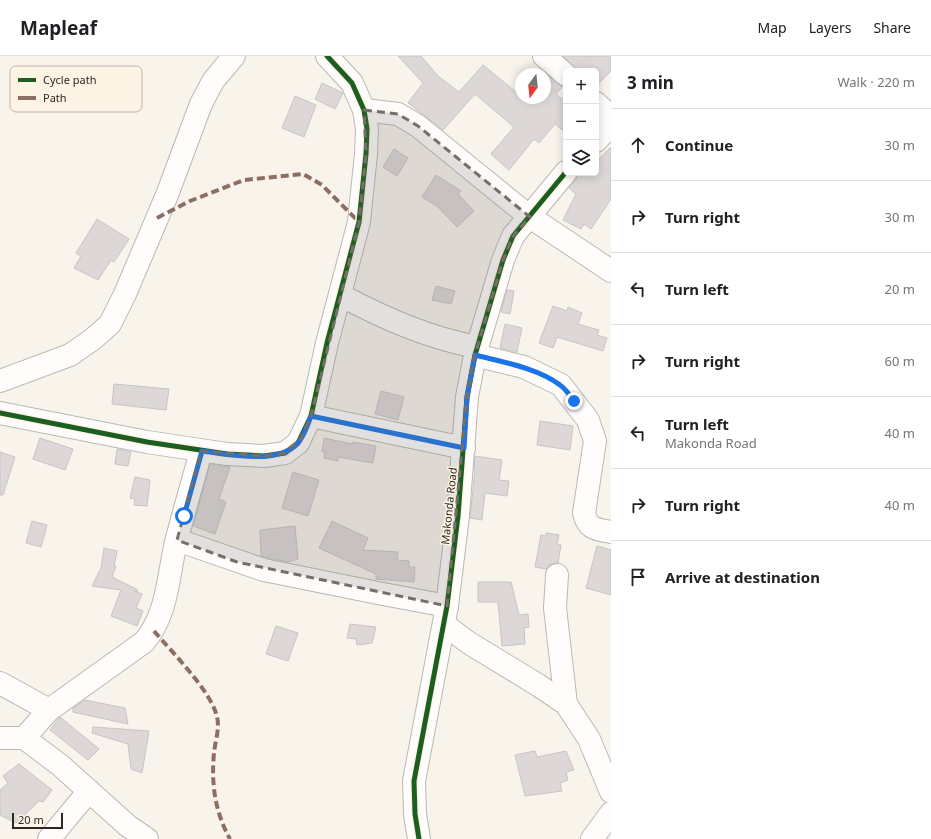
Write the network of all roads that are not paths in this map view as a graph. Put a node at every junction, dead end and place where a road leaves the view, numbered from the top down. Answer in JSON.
{"nodes":[{"id":1,"x":234,"y":56,"type":"edge"},
{"id":2,"x":327,"y":56,"type":"edge"},
{"id":3,"x":544,"y":56,"type":"edge"},
{"id":4,"x":563,"y":72,"type":"edge"},
{"id":5,"x":597,"y":104,"type":"edge"},
{"id":6,"x":364,"y":110,"type":"junction"},
{"id":7,"x":611,"y":117,"type":"edge"},
{"id":8,"x":611,"y":125,"type":"edge"},
{"id":9,"x":597,"y":140,"type":"edge"},
{"id":10,"x":563,"y":176,"type":"edge"},
{"id":11,"x":530,"y":217,"type":"junction"},
{"id":12,"x":611,"y":271,"type":"edge"},
{"id":13,"x":340,"y":295,"type":"junction"},
{"id":14,"x":476,"y":351,"type":"junction"},
{"id":15,"x":0,"y":380,"type":"edge"},
{"id":16,"x":0,"y":413,"type":"edge"},
{"id":17,"x":311,"y":416,"type":"junction"},
{"id":18,"x":464,"y":448,"type":"junction"},
{"id":19,"x":202,"y":451,"type":"junction"},
{"id":20,"x":611,"y":532,"type":"edge"},
{"id":21,"x":177,"y":540,"type":"junction"},
{"id":22,"x":557,"y":575,"type":"dead end"},
{"id":23,"x":446,"y":615,"type":"junction"},
{"id":24,"x":0,"y":683,"type":"edge"},
{"id":25,"x":566,"y":704,"type":"junction"},
{"id":26,"x":49,"y":710,"type":"junction"},
{"id":27,"x":0,"y":738,"type":"edge"},
{"id":28,"x":24,"y":738,"type":"junction"},
{"id":29,"x":89,"y":792,"type":"junction"},
{"id":30,"x":611,"y":792,"type":"edge"},
{"id":31,"x":611,"y":813,"type":"edge"},
{"id":32,"x":49,"y":839,"type":"edge"},
{"id":33,"x":148,"y":839,"type":"edge"},
{"id":34,"x":419,"y":839,"type":"edge"},
{"id":35,"x":592,"y":839,"type":"edge"}],
"edges":[{"from":1,"to":15,"type":"street"},
{"from":2,"to":6,"type":"street"},
{"from":3,"to":4,"type":"street"},
{"from":5,"to":7,"type":"street"},
{"from":6,"to":11,"type":"street"},
{"from":6,"to":13,"type":"street"},
{"from":8,"to":9,"type":"street"},
{"from":10,"to":11,"type":"street","name":"Makonda Road"},
{"from":11,"to":12,"type":"street"},
{"from":11,"to":14,"type":"street","name":"Makonda Road"},
{"from":13,"to":14,"type":"street"},
{"from":13,"to":17,"type":"street"},
{"from":14,"to":18,"type":"street","name":"Makonda Road"},
{"from":14,"to":20,"type":"street"},
{"from":16,"to":19,"type":"street"},
{"from":17,"to":18,"type":"street"},
{"from":17,"to":19,"type":"street"},
{"from":18,"to":23,"type":"street","name":"Makonda Road"},
{"from":19,"to":21,"type":"street"},
{"from":21,"to":23,"type":"street"},
{"from":21,"to":26,"type":"street"},
{"from":22,"to":25,"type":"street"},
{"from":23,"to":25,"type":"street"},
{"from":23,"to":34,"type":"street","name":"Makonda Road"},
{"from":24,"to":26,"type":"street"},
{"from":25,"to":30,"type":"street"},
{"from":26,"to":28,"type":"street"},
{"from":27,"to":28,"type":"street"},
{"from":28,"to":29,"type":"street"},
{"from":29,"to":32,"type":"street"},
{"from":29,"to":33,"type":"street"},
{"from":31,"to":35,"type":"street"}]}
